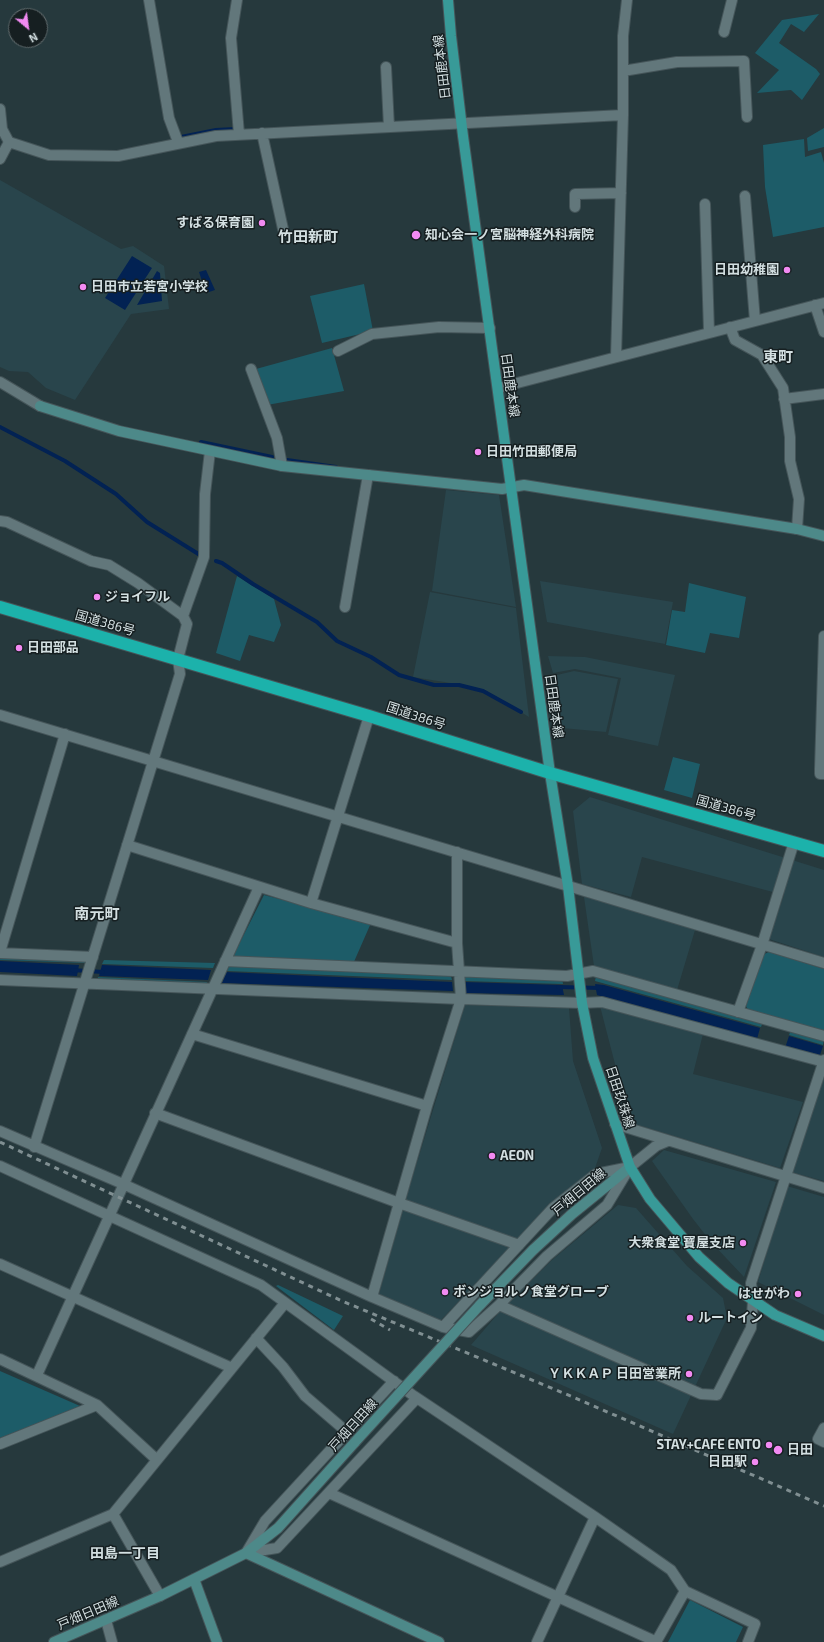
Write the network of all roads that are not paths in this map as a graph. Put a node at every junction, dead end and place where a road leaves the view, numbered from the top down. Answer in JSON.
{"nodes":[{"id":1,"x":149,"y":0,"type":"edge"},
{"id":2,"x":237,"y":0,"type":"edge"},
{"id":3,"x":448,"y":0,"type":"edge"},
{"id":4,"x":627,"y":0,"type":"edge"},
{"id":5,"x":732,"y":0,"type":"edge"},
{"id":6,"x":724,"y":32,"type":"dead end"},
{"id":7,"x":386,"y":67,"type":"dead end"},
{"id":8,"x":623,"y":71,"type":"junction"},
{"id":9,"x":0,"y":109,"type":"edge"},
{"id":10,"x":623,"y":115,"type":"junction"},
{"id":11,"x":747,"y":117,"type":"dead end"},
{"id":12,"x":462,"y":124,"type":"junction"},
{"id":13,"x":390,"y":127,"type":"junction"},
{"id":14,"x":262,"y":133,"type":"junction"},
{"id":15,"x":240,"y":134,"type":"junction"},
{"id":16,"x":9,"y":142,"type":"junction"},
{"id":17,"x":178,"y":142,"type":"junction"},
{"id":18,"x":0,"y":159,"type":"edge"},
{"id":19,"x":621,"y":193,"type":"junction"},
{"id":20,"x":744,"y":196,"type":"dead end"},
{"id":21,"x":705,"y":204,"type":"dead end"},
{"id":22,"x":575,"y":207,"type":"dead end"},
{"id":23,"x":283,"y":229,"type":"dead end"},
{"id":24,"x":820,"y":304,"type":"edge"},
{"id":25,"x":755,"y":321,"type":"junction"},
{"id":26,"x":730,"y":327,"type":"junction"},
{"id":27,"x":490,"y":328,"type":"junction"},
{"id":28,"x":709,"y":332,"type":"junction"},
{"id":29,"x":824,"y":332,"type":"edge"},
{"id":30,"x":338,"y":351,"type":"dead end"},
{"id":31,"x":616,"y":357,"type":"junction"},
{"id":32,"x":251,"y":369,"type":"dead end"},
{"id":33,"x":0,"y":382,"type":"edge"},
{"id":34,"x":498,"y":388,"type":"junction"},
{"id":35,"x":824,"y":394,"type":"edge"},
{"id":36,"x":784,"y":399,"type":"junction"},
{"id":37,"x":210,"y":451,"type":"junction"},
{"id":38,"x":282,"y":466,"type":"junction"},
{"id":39,"x":368,"y":475,"type":"junction"},
{"id":40,"x":512,"y":487,"type":"junction"},
{"id":41,"x":0,"y":521,"type":"edge"},
{"id":42,"x":797,"y":529,"type":"junction"},
{"id":43,"x":824,"y":536,"type":"edge"},
{"id":44,"x":0,"y":607,"type":"edge"},
{"id":45,"x":345,"y":607,"type":"dead end"},
{"id":46,"x":182,"y":616,"type":"junction"},
{"id":47,"x":824,"y":636,"type":"edge"},
{"id":48,"x":178,"y":660,"type":"junction"},
{"id":49,"x":0,"y":715,"type":"edge"},
{"id":50,"x":369,"y":716,"type":"junction"},
{"id":51,"x":65,"y":734,"type":"junction"},
{"id":52,"x":152,"y":760,"type":"junction"},
{"id":53,"x":550,"y":773,"type":"junction"},
{"id":54,"x":824,"y":774,"type":"edge"},
{"id":55,"x":338,"y":817,"type":"junction"},
{"id":56,"x":794,"y":842,"type":"junction"},
{"id":57,"x":127,"y":845,"type":"junction"},
{"id":58,"x":457,"y":852,"type":"junction"},
{"id":59,"x":824,"y":852,"type":"edge"},
{"id":60,"x":568,"y":886,"type":"junction"},
{"id":61,"x":259,"y":887,"type":"junction"},
{"id":62,"x":311,"y":903,"type":"junction"},
{"id":63,"x":457,"y":943,"type":"junction"},
{"id":64,"x":762,"y":945,"type":"junction"},
{"id":65,"x":0,"y":952,"type":"edge"},
{"id":66,"x":93,"y":957,"type":"junction"},
{"id":67,"x":225,"y":961,"type":"junction"},
{"id":68,"x":824,"y":963,"type":"edge"},
{"id":69,"x":460,"y":972,"type":"junction"},
{"id":70,"x":579,"y":974,"type":"junction"},
{"id":71,"x":0,"y":980,"type":"edge"},
{"id":72,"x":85,"y":983,"type":"junction"},
{"id":73,"x":213,"y":990,"type":"junction"},
{"id":74,"x":460,"y":999,"type":"junction"},
{"id":75,"x":582,"y":1003,"type":"junction"},
{"id":76,"x":738,"y":1012,"type":"junction"},
{"id":77,"x":192,"y":1034,"type":"junction"},
{"id":78,"x":824,"y":1036,"type":"edge"},
{"id":79,"x":824,"y":1061,"type":"edge"},
{"id":80,"x":427,"y":1106,"type":"junction"},
{"id":81,"x":155,"y":1114,"type":"junction"},
{"id":82,"x":615,"y":1124,"type":"junction"},
{"id":83,"x":0,"y":1131,"type":"edge"},
{"id":84,"x":668,"y":1141,"type":"junction"},
{"id":85,"x":34,"y":1147,"type":"junction"},
{"id":86,"x":0,"y":1166,"type":"edge"},
{"id":87,"x":630,"y":1167,"type":"junction"},
{"id":88,"x":785,"y":1177,"type":"junction"},
{"id":89,"x":123,"y":1184,"type":"junction"},
{"id":90,"x":824,"y":1188,"type":"edge"},
{"id":91,"x":399,"y":1203,"type":"junction"},
{"id":92,"x":109,"y":1215,"type":"junction"},
{"id":93,"x":519,"y":1245,"type":"junction"},
{"id":94,"x":0,"y":1264,"type":"edge"},
{"id":95,"x":72,"y":1296,"type":"junction"},
{"id":96,"x":372,"y":1297,"type":"junction"},
{"id":97,"x":753,"y":1301,"type":"junction"},
{"id":98,"x":285,"y":1303,"type":"junction"},
{"id":99,"x":499,"y":1305,"type":"junction"},
{"id":100,"x":443,"y":1327,"type":"junction"},
{"id":101,"x":824,"y":1336,"type":"edge"},
{"id":102,"x":256,"y":1338,"type":"junction"},
{"id":103,"x":0,"y":1358,"type":"edge"},
{"id":104,"x":232,"y":1368,"type":"junction"},
{"id":105,"x":37,"y":1375,"type":"junction"},
{"id":106,"x":394,"y":1381,"type":"junction"},
{"id":107,"x":417,"y":1398,"type":"junction"},
{"id":108,"x":97,"y":1405,"type":"junction"},
{"id":109,"x":824,"y":1428,"type":"edge"},
{"id":110,"x":347,"y":1432,"type":"junction"},
{"id":111,"x":824,"y":1442,"type":"edge"},
{"id":112,"x":0,"y":1444,"type":"edge"},
{"id":113,"x":157,"y":1460,"type":"junction"},
{"id":114,"x":329,"y":1492,"type":"junction"},
{"id":115,"x":113,"y":1514,"type":"junction"},
{"id":116,"x":595,"y":1517,"type":"junction"},
{"id":117,"x":246,"y":1553,"type":"junction"},
{"id":118,"x":0,"y":1562,"type":"edge"},
{"id":119,"x":194,"y":1579,"type":"junction"},
{"id":120,"x":685,"y":1591,"type":"junction"},
{"id":121,"x":160,"y":1596,"type":"junction"},
{"id":122,"x":558,"y":1597,"type":"junction"},
{"id":123,"x":106,"y":1620,"type":"junction"},
{"id":124,"x":54,"y":1642,"type":"edge"},
{"id":125,"x":112,"y":1642,"type":"edge"},
{"id":126,"x":217,"y":1642,"type":"edge"},
{"id":127,"x":439,"y":1642,"type":"edge"},
{"id":128,"x":537,"y":1642,"type":"edge"},
{"id":129,"x":656,"y":1642,"type":"edge"},
{"id":130,"x":748,"y":1642,"type":"edge"}],
"edges":[{"from":1,"to":17,"type":"street"},
{"from":2,"to":15,"type":"street"},
{"from":3,"to":12,"type":"main road","name":"日田鹿本線"},
{"from":4,"to":8,"type":"street"},
{"from":5,"to":6,"type":"street"},
{"from":7,"to":13,"type":"street"},
{"from":8,"to":10,"type":"street"},
{"from":8,"to":11,"type":"street"},
{"from":9,"to":16,"type":"street"},
{"from":10,"to":12,"type":"street"},
{"from":10,"to":19,"type":"street"},
{"from":12,"to":13,"type":"street"},
{"from":12,"to":27,"type":"main road","name":"日田鹿本線"},
{"from":13,"to":14,"type":"street"},
{"from":14,"to":15,"type":"street"},
{"from":14,"to":23,"type":"street"},
{"from":15,"to":17,"type":"street"},
{"from":16,"to":17,"type":"street"},
{"from":16,"to":18,"type":"street"},
{"from":19,"to":22,"type":"street"},
{"from":19,"to":31,"type":"street"},
{"from":20,"to":25,"type":"street"},
{"from":21,"to":28,"type":"street"},
{"from":24,"to":25,"type":"street"},
{"from":24,"to":29,"type":"street"},
{"from":25,"to":26,"type":"street"},
{"from":26,"to":28,"type":"street"},
{"from":26,"to":36,"type":"street"},
{"from":27,"to":30,"type":"street"},
{"from":27,"to":34,"type":"main road","name":"日田鹿本線"},
{"from":28,"to":31,"type":"street"},
{"from":31,"to":34,"type":"street"},
{"from":32,"to":38,"type":"street"},
{"from":33,"to":37,"type":"street"},
{"from":34,"to":40,"type":"main road","name":"日田鹿本線"},
{"from":35,"to":36,"type":"street"},
{"from":36,"to":42,"type":"street"},
{"from":37,"to":38,"type":"street"},
{"from":37,"to":46,"type":"street"},
{"from":38,"to":39,"type":"street"},
{"from":39,"to":40,"type":"street"},
{"from":39,"to":45,"type":"street"},
{"from":40,"to":42,"type":"street"},
{"from":40,"to":53,"type":"main road","name":"日田鹿本線"},
{"from":41,"to":46,"type":"street"},
{"from":42,"to":43,"type":"street"},
{"from":44,"to":48,"type":"highway","name":"国道386号"},
{"from":46,"to":48,"type":"street"},
{"from":47,"to":54,"type":"street"},
{"from":48,"to":50,"type":"highway","name":"国道386号"},
{"from":48,"to":52,"type":"street"},
{"from":49,"to":51,"type":"street"},
{"from":50,"to":53,"type":"highway","name":"国道386号"},
{"from":50,"to":55,"type":"street"},
{"from":51,"to":52,"type":"street"},
{"from":51,"to":65,"type":"street"},
{"from":52,"to":55,"type":"street"},
{"from":52,"to":57,"type":"street"},
{"from":53,"to":56,"type":"highway","name":"国道386号"},
{"from":53,"to":60,"type":"main road","name":"日田玖珠線"},
{"from":55,"to":58,"type":"street"},
{"from":55,"to":62,"type":"street"},
{"from":56,"to":59,"type":"highway","name":"国道386号"},
{"from":56,"to":64,"type":"street"},
{"from":57,"to":61,"type":"street"},
{"from":57,"to":66,"type":"street"},
{"from":58,"to":60,"type":"street"},
{"from":58,"to":63,"type":"street"},
{"from":60,"to":64,"type":"street"},
{"from":60,"to":70,"type":"main road","name":"日田玖珠線"},
{"from":61,"to":62,"type":"street"},
{"from":61,"to":67,"type":"street"},
{"from":62,"to":63,"type":"street"},
{"from":63,"to":69,"type":"street"},
{"from":64,"to":68,"type":"street"},
{"from":64,"to":76,"type":"street"},
{"from":65,"to":66,"type":"street"},
{"from":66,"to":72,"type":"street"},
{"from":67,"to":69,"type":"street"},
{"from":67,"to":73,"type":"street"},
{"from":69,"to":70,"type":"street"},
{"from":69,"to":74,"type":"street"},
{"from":70,"to":75,"type":"main road","name":"日田玖珠線"},
{"from":70,"to":76,"type":"street"},
{"from":71,"to":72,"type":"street"},
{"from":72,"to":73,"type":"street"},
{"from":72,"to":85,"type":"street"},
{"from":73,"to":74,"type":"street"},
{"from":73,"to":77,"type":"street"},
{"from":74,"to":75,"type":"street"},
{"from":74,"to":80,"type":"street"},
{"from":75,"to":79,"type":"street"},
{"from":75,"to":82,"type":"main road","name":"日田玖珠線"},
{"from":76,"to":78,"type":"street"},
{"from":77,"to":80,"type":"street"},
{"from":77,"to":81,"type":"street"},
{"from":79,"to":88,"type":"street"},
{"from":80,"to":91,"type":"street"},
{"from":81,"to":89,"type":"street"},
{"from":81,"to":91,"type":"street"},
{"from":82,"to":84,"type":"street"},
{"from":82,"to":87,"type":"main road","name":"日田玖珠線"},
{"from":83,"to":85,"type":"street"},
{"from":84,"to":87,"type":"street"},
{"from":84,"to":88,"type":"street"},
{"from":85,"to":89,"type":"street"},
{"from":86,"to":92,"type":"street"},
{"from":87,"to":93,"type":"street"},
{"from":87,"to":97,"type":"main road","name":"日田玖珠線"},
{"from":87,"to":99,"type":"street"},
{"from":87,"to":117,"type":"street","name":"戸畑日田線","bridge":true},
{"from":88,"to":90,"type":"street"},
{"from":88,"to":97,"type":"street"},
{"from":89,"to":92,"type":"street"},
{"from":89,"to":96,"type":"street"},
{"from":91,"to":93,"type":"street"},
{"from":91,"to":96,"type":"street"},
{"from":92,"to":95,"type":"street"},
{"from":92,"to":98,"type":"street"},
{"from":93,"to":100,"type":"street"},
{"from":94,"to":95,"type":"street"},
{"from":95,"to":104,"type":"street"},
{"from":95,"to":105,"type":"street"},
{"from":96,"to":100,"type":"street"},
{"from":97,"to":99,"type":"street"},
{"from":97,"to":101,"type":"main road","name":"日田玖珠線"},
{"from":98,"to":102,"type":"street"},
{"from":98,"to":106,"type":"street"},
{"from":99,"to":100,"type":"street"},
{"from":102,"to":104,"type":"street"},
{"from":102,"to":110,"type":"street"},
{"from":103,"to":105,"type":"street"},
{"from":104,"to":113,"type":"street"},
{"from":105,"to":108,"type":"street"},
{"from":106,"to":107,"type":"street"},
{"from":106,"to":110,"type":"street"},
{"from":107,"to":114,"type":"street"},
{"from":107,"to":116,"type":"street"},
{"from":108,"to":112,"type":"street"},
{"from":108,"to":113,"type":"street"},
{"from":109,"to":111,"type":"street"},
{"from":110,"to":117,"type":"street"},
{"from":113,"to":115,"type":"street"},
{"from":114,"to":117,"type":"street"},
{"from":114,"to":122,"type":"street"},
{"from":115,"to":118,"type":"street"},
{"from":115,"to":121,"type":"street"},
{"from":116,"to":120,"type":"street"},
{"from":116,"to":122,"type":"street"},
{"from":117,"to":119,"type":"street","name":"戸畑日田線"},
{"from":117,"to":127,"type":"street"},
{"from":119,"to":121,"type":"street","name":"戸畑日田線"},
{"from":119,"to":126,"type":"street"},
{"from":120,"to":129,"type":"street"},
{"from":120,"to":130,"type":"street"},
{"from":121,"to":123,"type":"street","name":"戸畑日田線"},
{"from":122,"to":128,"type":"street"},
{"from":122,"to":129,"type":"street"},
{"from":123,"to":124,"type":"street","name":"戸畑日田線"},
{"from":123,"to":125,"type":"street"}]}
